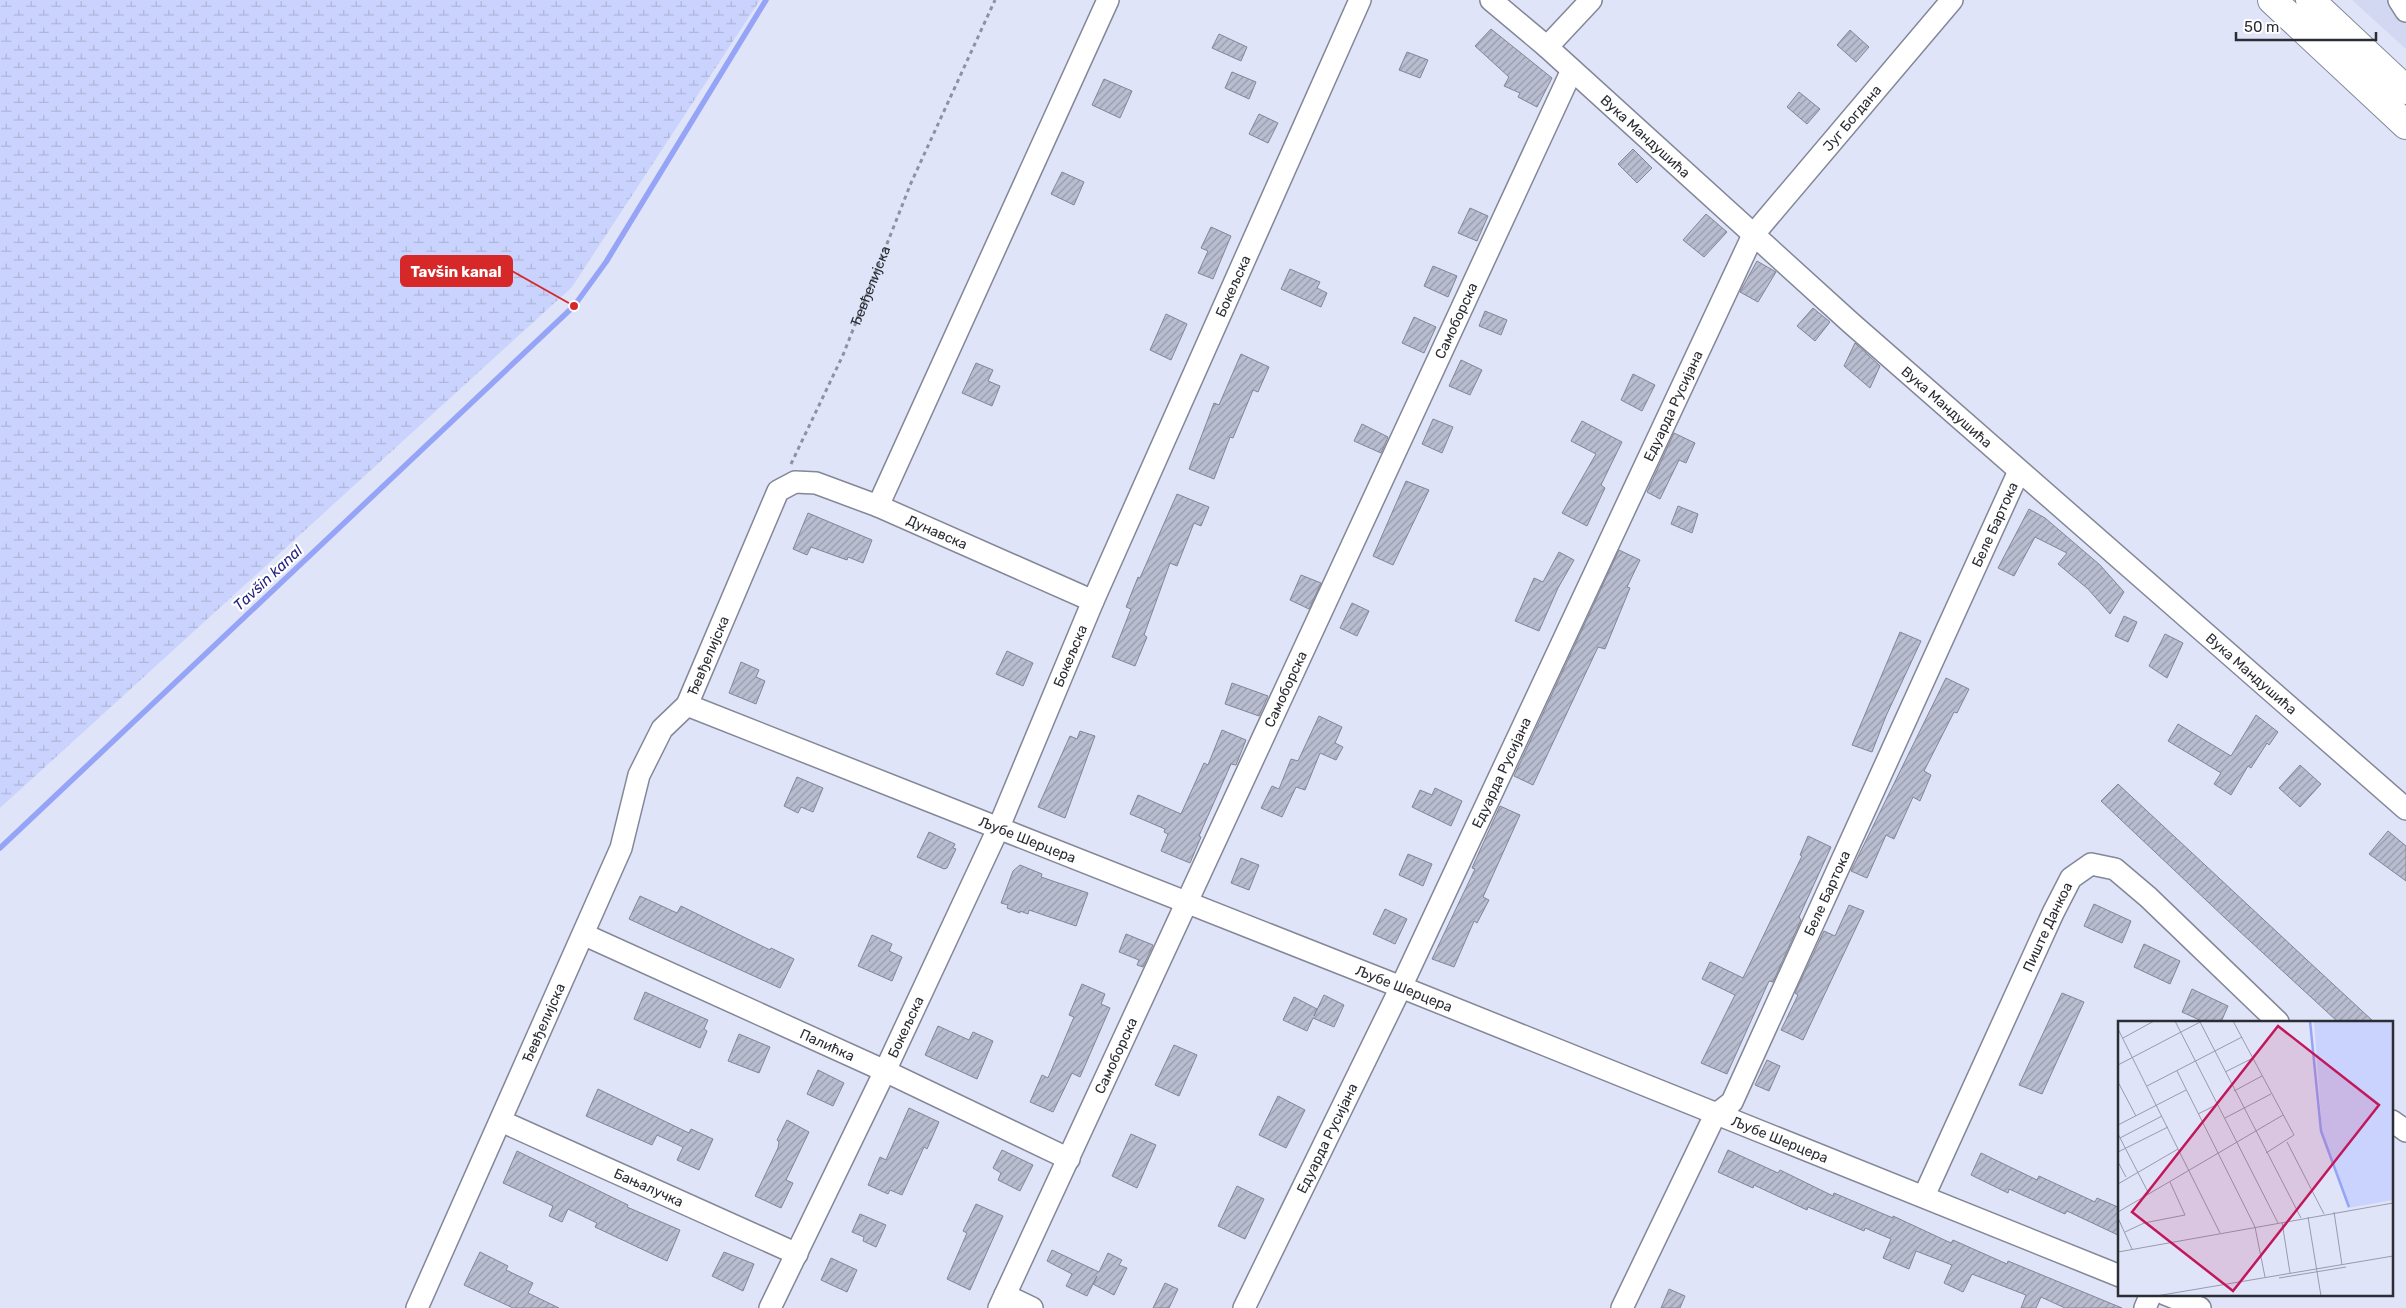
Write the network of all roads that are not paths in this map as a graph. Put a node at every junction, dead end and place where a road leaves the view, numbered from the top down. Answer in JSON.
{"nodes":[{"id":1,"x":1108,"y":0,"type":"edge"},
{"id":2,"x":1360,"y":0,"type":"edge"},
{"id":3,"x":1492,"y":0,"type":"edge"},
{"id":4,"x":1591,"y":0,"type":"edge"},
{"id":5,"x":1952,"y":0,"type":"edge"},
{"id":6,"x":2272,"y":0,"type":"edge"},
{"id":7,"x":2310,"y":0,"type":"edge"},
{"id":8,"x":2399,"y":0,"type":"edge"},
{"id":9,"x":2406,"y":11,"type":"edge"},
{"id":10,"x":1547,"y":47,"type":"junction"},
{"id":11,"x":1572,"y":70,"type":"junction"},
{"id":12,"x":2406,"y":90,"type":"edge"},
{"id":13,"x":2406,"y":125,"type":"edge"},
{"id":14,"x":1754,"y":235,"type":"junction"},
{"id":15,"x":2019,"y":470,"type":"junction"},
{"id":16,"x":778,"y":491,"type":"joint"},
{"id":17,"x":878,"y":506,"type":"junction"},
{"id":18,"x":1093,"y":601,"type":"junction"},
{"id":19,"x":687,"y":705,"type":"junction"},
{"id":20,"x":2406,"y":809,"type":"edge"},
{"id":21,"x":998,"y":828,"type":"junction"},
{"id":22,"x":1186,"y":904,"type":"junction"},
{"id":23,"x":584,"y":935,"type":"junction"},
{"id":24,"x":1401,"y":987,"type":"junction"},
{"id":25,"x":2277,"y":1021,"type":"edge"},
{"id":26,"x":884,"y":1071,"type":"junction"},
{"id":27,"x":1715,"y":1115,"type":"junction"},
{"id":28,"x":501,"y":1121,"type":"junction"},
{"id":29,"x":2394,"y":1122,"type":"edge"},
{"id":30,"x":2406,"y":1131,"type":"edge"},
{"id":31,"x":1069,"y":1158,"type":"junction"},
{"id":32,"x":1924,"y":1196,"type":"junction"},
{"id":33,"x":796,"y":1254,"type":"junction"},
{"id":34,"x":2118,"y":1275,"type":"edge"},
{"id":35,"x":2150,"y":1296,"type":"edge"},
{"id":36,"x":2170,"y":1296,"type":"edge"},
{"id":37,"x":1002,"y":1302,"type":"edge"},
{"id":38,"x":420,"y":1307,"type":"edge"},
{"id":39,"x":770,"y":1308,"type":"edge"},
{"id":40,"x":1032,"y":1308,"type":"edge"},
{"id":41,"x":1244,"y":1308,"type":"edge"},
{"id":42,"x":1622,"y":1308,"type":"edge"},
{"id":43,"x":2145,"y":1308,"type":"edge"},
{"id":44,"x":2200,"y":1308,"type":"edge"}],
"edges":[{"from":1,"to":17,"type":"street"},
{"from":2,"to":18,"type":"street","name":"Бокељска"},
{"from":3,"to":10,"type":"street","name":"Вука Мандушића"},
{"from":4,"to":10,"type":"street"},
{"from":5,"to":14,"type":"street","name":"Југ Богдана"},
{"from":6,"to":13,"type":"main road"},
{"from":7,"to":12,"type":"main road"},
{"from":8,"to":9,"type":"street"},
{"from":10,"to":11,"type":"street","name":"Вука Мандушића"},
{"from":11,"to":14,"type":"street","name":"Вука Мандушића"},
{"from":11,"to":22,"type":"street","name":"Самоборска"},
{"from":14,"to":15,"type":"street","name":"Вука Мандушића"},
{"from":14,"to":24,"type":"street","name":"Едуарда Русијана"},
{"from":15,"to":20,"type":"street","name":"Вука Мандушића"},
{"from":15,"to":27,"type":"street","name":"Беле Бартока"},
{"from":16,"to":17,"type":"street","name":"Дунавска"},
{"from":16,"to":19,"type":"street","name":"Ђевђелијска"},
{"from":17,"to":18,"type":"street","name":"Дунавска"},
{"from":18,"to":21,"type":"street","name":"Бокељска"},
{"from":19,"to":21,"type":"street","name":"Љубе Шерцера"},
{"from":19,"to":23,"type":"street","name":"Ђевђелијска"},
{"from":21,"to":22,"type":"street","name":"Љубе Шерцера"},
{"from":21,"to":26,"type":"street","name":"Бокељска"},
{"from":22,"to":24,"type":"street","name":"Љубе Шерцера"},
{"from":22,"to":31,"type":"street","name":"Самоборска"},
{"from":23,"to":26,"type":"street","name":"Палићка"},
{"from":23,"to":28,"type":"street","name":"Ђевђелијска"},
{"from":24,"to":27,"type":"street","name":"Љубе Шерцера"},
{"from":24,"to":41,"type":"street","name":"Едуарда Русијана"},
{"from":25,"to":32,"type":"street","name":"Пиште Данкоа"},
{"from":26,"to":31,"type":"street","name":"Палићка"},
{"from":26,"to":33,"type":"street","name":"Бокељска"},
{"from":27,"to":32,"type":"street","name":"Љубе Шерцера"},
{"from":27,"to":42,"type":"street","name":"Беле Бартока"},
{"from":28,"to":33,"type":"street","name":"Бањалучка"},
{"from":28,"to":38,"type":"street","name":"Ђевђелијска"},
{"from":29,"to":30,"type":"street"},
{"from":31,"to":37,"type":"street","name":"Самоборска"},
{"from":32,"to":34,"type":"street","name":"Љубе Шерцера"},
{"from":33,"to":39,"type":"street","name":"Бокељска"},
{"from":35,"to":43,"type":"street"},
{"from":36,"to":44,"type":"street"},
{"from":37,"to":40,"type":"street"}]}
